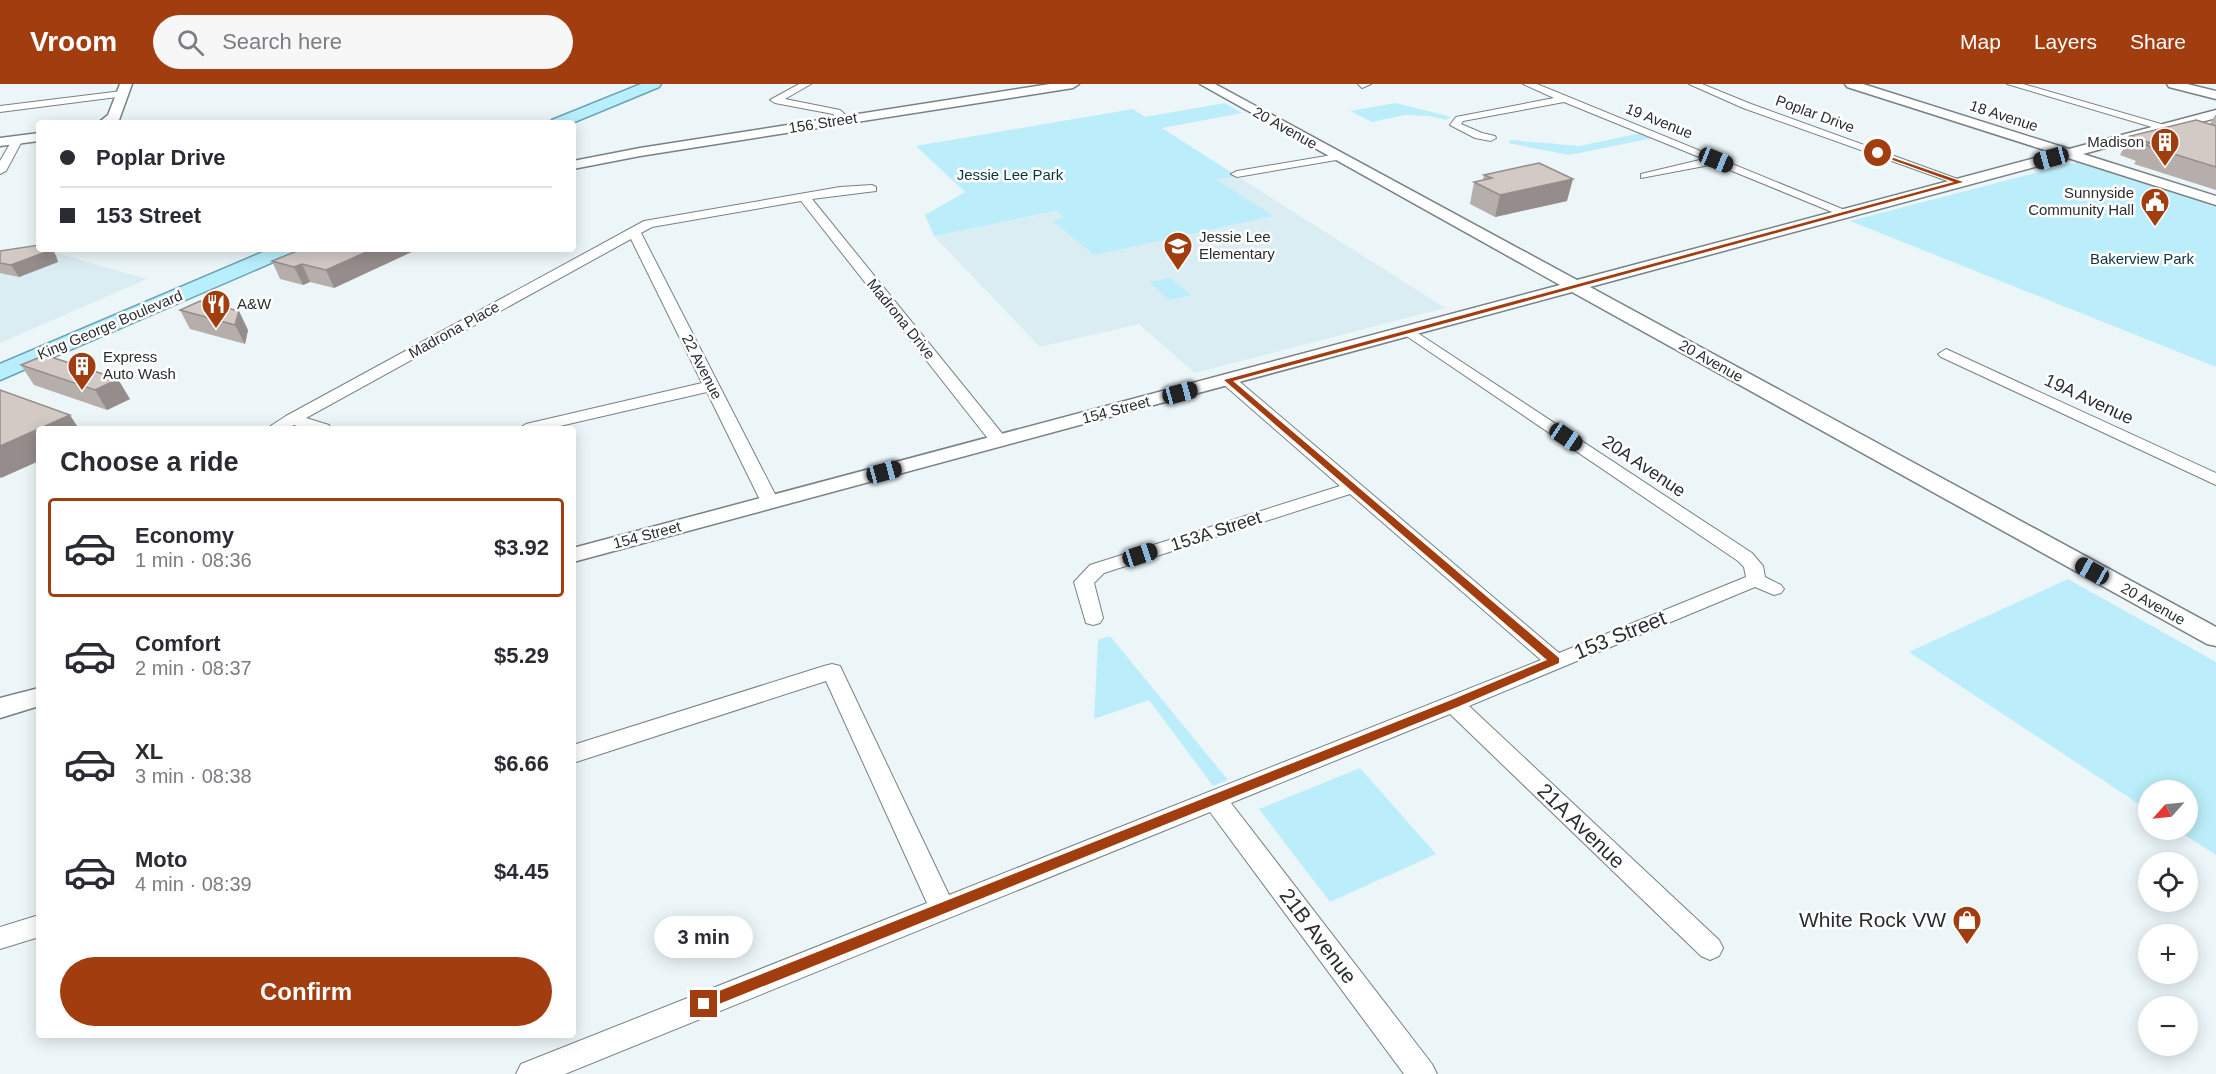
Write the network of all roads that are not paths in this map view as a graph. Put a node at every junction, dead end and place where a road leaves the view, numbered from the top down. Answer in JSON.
{"nodes":[{"id":1,"x":656,"y":84,"type":"edge"},
{"id":2,"x":806,"y":84,"type":"edge"},
{"id":3,"x":1073,"y":84,"type":"edge"},
{"id":4,"x":1206,"y":84,"type":"edge"},
{"id":5,"x":1528,"y":84,"type":"edge"},
{"id":6,"x":1694,"y":84,"type":"edge"},
{"id":7,"x":1851,"y":84,"type":"edge"},
{"id":8,"x":2012,"y":84,"type":"edge"},
{"id":9,"x":2173,"y":84,"type":"edge"},
{"id":10,"x":124,"y":89,"type":"edge"},
{"id":11,"x":2216,"y":95,"type":"edge"},
{"id":12,"x":1565,"y":99,"type":"junction"},
{"id":13,"x":0,"y":109,"type":"edge"},
{"id":14,"x":2216,"y":114,"type":"edge"},
{"id":15,"x":109,"y":120,"type":"edge"},
{"id":16,"x":566,"y":120,"type":"edge"},
{"id":17,"x":845,"y":120,"type":"junction"},
{"id":18,"x":576,"y":123,"type":"edge"},
{"id":19,"x":2165,"y":128,"type":"junction"},
{"id":20,"x":36,"y":136,"type":"edge"},
{"id":21,"x":1491,"y":138,"type":"dead end"},
{"id":22,"x":18,"y":139,"type":"junction"},
{"id":23,"x":0,"y":142,"type":"edge"},
{"id":24,"x":2216,"y":143,"type":"edge"},
{"id":25,"x":2068,"y":154,"type":"junction"},
{"id":26,"x":1338,"y":157,"type":"junction"},
{"id":27,"x":1716,"y":160,"type":"junction"},
{"id":28,"x":576,"y":164,"type":"edge"},
{"id":29,"x":0,"y":171,"type":"edge"},
{"id":30,"x":1237,"y":174,"type":"dead end"},
{"id":31,"x":1646,"y":176,"type":"dead end"},
{"id":32,"x":1960,"y":182,"type":"junction"},
{"id":33,"x":872,"y":189,"type":"dead end"},
{"id":34,"x":804,"y":197,"type":"junction"},
{"id":35,"x":2216,"y":201,"type":"edge"},
{"id":36,"x":1846,"y":213,"type":"junction"},
{"id":37,"x":634,"y":232,"type":"junction"},
{"id":38,"x":254,"y":252,"type":"edge"},
{"id":39,"x":280,"y":252,"type":"edge"},
{"id":40,"x":226,"y":264,"type":"junction"},
{"id":41,"x":1574,"y":286,"type":"junction"},
{"id":42,"x":162,"y":303,"type":"junction"},
{"id":43,"x":69,"y":331,"type":"junction"},
{"id":44,"x":1410,"y":332,"type":"junction"},
{"id":45,"x":1946,"y":354,"type":"dead end"},
{"id":46,"x":0,"y":360,"type":"edge"},
{"id":47,"x":0,"y":366,"type":"edge"},
{"id":48,"x":0,"y":373,"type":"edge"},
{"id":49,"x":1228,"y":380,"type":"junction"},
{"id":50,"x":711,"y":386,"type":"junction"},
{"id":51,"x":292,"y":419,"type":"junction"},
{"id":52,"x":279,"y":426,"type":"edge"},
{"id":53,"x":314,"y":426,"type":"edge"},
{"id":54,"x":539,"y":426,"type":"edge"},
{"id":55,"x":999,"y":441,"type":"junction"},
{"id":56,"x":2216,"y":480,"type":"edge"},
{"id":57,"x":1352,"y":488,"type":"junction"},
{"id":58,"x":770,"y":502,"type":"junction"},
{"id":59,"x":576,"y":554,"type":"edge"},
{"id":60,"x":1765,"y":584,"type":"joint"},
{"id":61,"x":1094,"y":618,"type":"dead end"},
{"id":62,"x":2216,"y":638,"type":"edge"},
{"id":63,"x":1555,"y":661,"type":"junction"},
{"id":64,"x":36,"y":699,"type":"edge"},
{"id":65,"x":1453,"y":704,"type":"junction"},
{"id":66,"x":0,"y":708,"type":"edge"},
{"id":67,"x":576,"y":753,"type":"edge"},
{"id":68,"x":1214,"y":799,"type":"junction"},
{"id":69,"x":942,"y":907,"type":"junction"},
{"id":70,"x":36,"y":927,"type":"edge"},
{"id":71,"x":0,"y":938,"type":"edge"},
{"id":72,"x":1710,"y":948,"type":"dead end"},
{"id":73,"x":531,"y":1074,"type":"edge"},
{"id":74,"x":1422,"y":1074,"type":"edge"}],
"edges":[{"from":1,"to":16,"type":"main road"},
{"from":1,"to":18,"type":"main road"},
{"from":2,"to":17,"type":"street"},
{"from":3,"to":17,"type":"street","name":"156 Street"},
{"from":4,"to":26,"type":"street","name":"20 Avenue"},
{"from":5,"to":12,"type":"street","name":"19 Avenue"},
{"from":6,"to":32,"type":"street","name":"Poplar Drive"},
{"from":7,"to":25,"type":"street","name":"18 Avenue"},
{"from":8,"to":19,"type":"street"},
{"from":9,"to":11,"type":"street"},
{"from":10,"to":13,"type":"street"},
{"from":10,"to":15,"type":"street"},
{"from":12,"to":21,"type":"street"},
{"from":12,"to":27,"type":"street","name":"19 Avenue"},
{"from":14,"to":19,"type":"street","name":"154 Street"},
{"from":17,"to":28,"type":"street","name":"156 Street"},
{"from":19,"to":24,"type":"street"},
{"from":19,"to":25,"type":"street","name":"154 Street"},
{"from":20,"to":22,"type":"street"},
{"from":22,"to":23,"type":"street"},
{"from":22,"to":29,"type":"street"},
{"from":25,"to":32,"type":"street","name":"154 Street"},
{"from":25,"to":35,"type":"street","name":"18 Avenue"},
{"from":26,"to":30,"type":"street"},
{"from":26,"to":41,"type":"street","name":"20 Avenue"},
{"from":27,"to":31,"type":"street"},
{"from":27,"to":36,"type":"street","name":"19 Avenue"},
{"from":32,"to":36,"type":"street","name":"154 Street"},
{"from":33,"to":34,"type":"street"},
{"from":34,"to":37,"type":"street"},
{"from":34,"to":55,"type":"street","name":"Madrona Drive"},
{"from":36,"to":41,"type":"street","name":"154 Street"},
{"from":37,"to":50,"type":"street","name":"22 Avenue"},
{"from":37,"to":51,"type":"street","name":"Madrona Place"},
{"from":38,"to":40,"type":"main road","name":"King George Boulevard"},
{"from":39,"to":42,"type":"main road","name":"King George Boulevard"},
{"from":40,"to":42,"type":"main road"},
{"from":40,"to":43,"type":"main road","name":"King George Boulevard"},
{"from":41,"to":44,"type":"street","name":"154 Street"},
{"from":41,"to":62,"type":"street","name":"20 Avenue"},
{"from":42,"to":48,"type":"main road","name":"King George Boulevard"},
{"from":43,"to":46,"type":"main road","name":"King George Boulevard"},
{"from":43,"to":47,"type":"main road"},
{"from":44,"to":49,"type":"street","name":"154 Street"},
{"from":44,"to":60,"type":"street","name":"20A Avenue"},
{"from":45,"to":56,"type":"street","name":"19A Avenue"},
{"from":49,"to":55,"type":"street","name":"154 Street"},
{"from":49,"to":57,"type":"street"},
{"from":50,"to":54,"type":"street"},
{"from":50,"to":58,"type":"street","name":"22 Avenue"},
{"from":51,"to":52,"type":"street","name":"Madrona Place"},
{"from":51,"to":53,"type":"street"},
{"from":55,"to":58,"type":"street","name":"154 Street"},
{"from":57,"to":61,"type":"street","name":"153A Street"},
{"from":57,"to":63,"type":"street"},
{"from":58,"to":59,"type":"street","name":"154 Street"},
{"from":60,"to":63,"type":"street","name":"153 Street"},
{"from":63,"to":65,"type":"street","name":"153 Street"},
{"from":64,"to":66,"type":"street"},
{"from":65,"to":68,"type":"street","name":"153 Street"},
{"from":65,"to":72,"type":"street","name":"21A Avenue"},
{"from":67,"to":69,"type":"street"},
{"from":68,"to":69,"type":"street","name":"153 Street"},
{"from":68,"to":74,"type":"street","name":"21B Avenue"},
{"from":69,"to":73,"type":"street","name":"153 Street"},
{"from":70,"to":71,"type":"street"}]}
